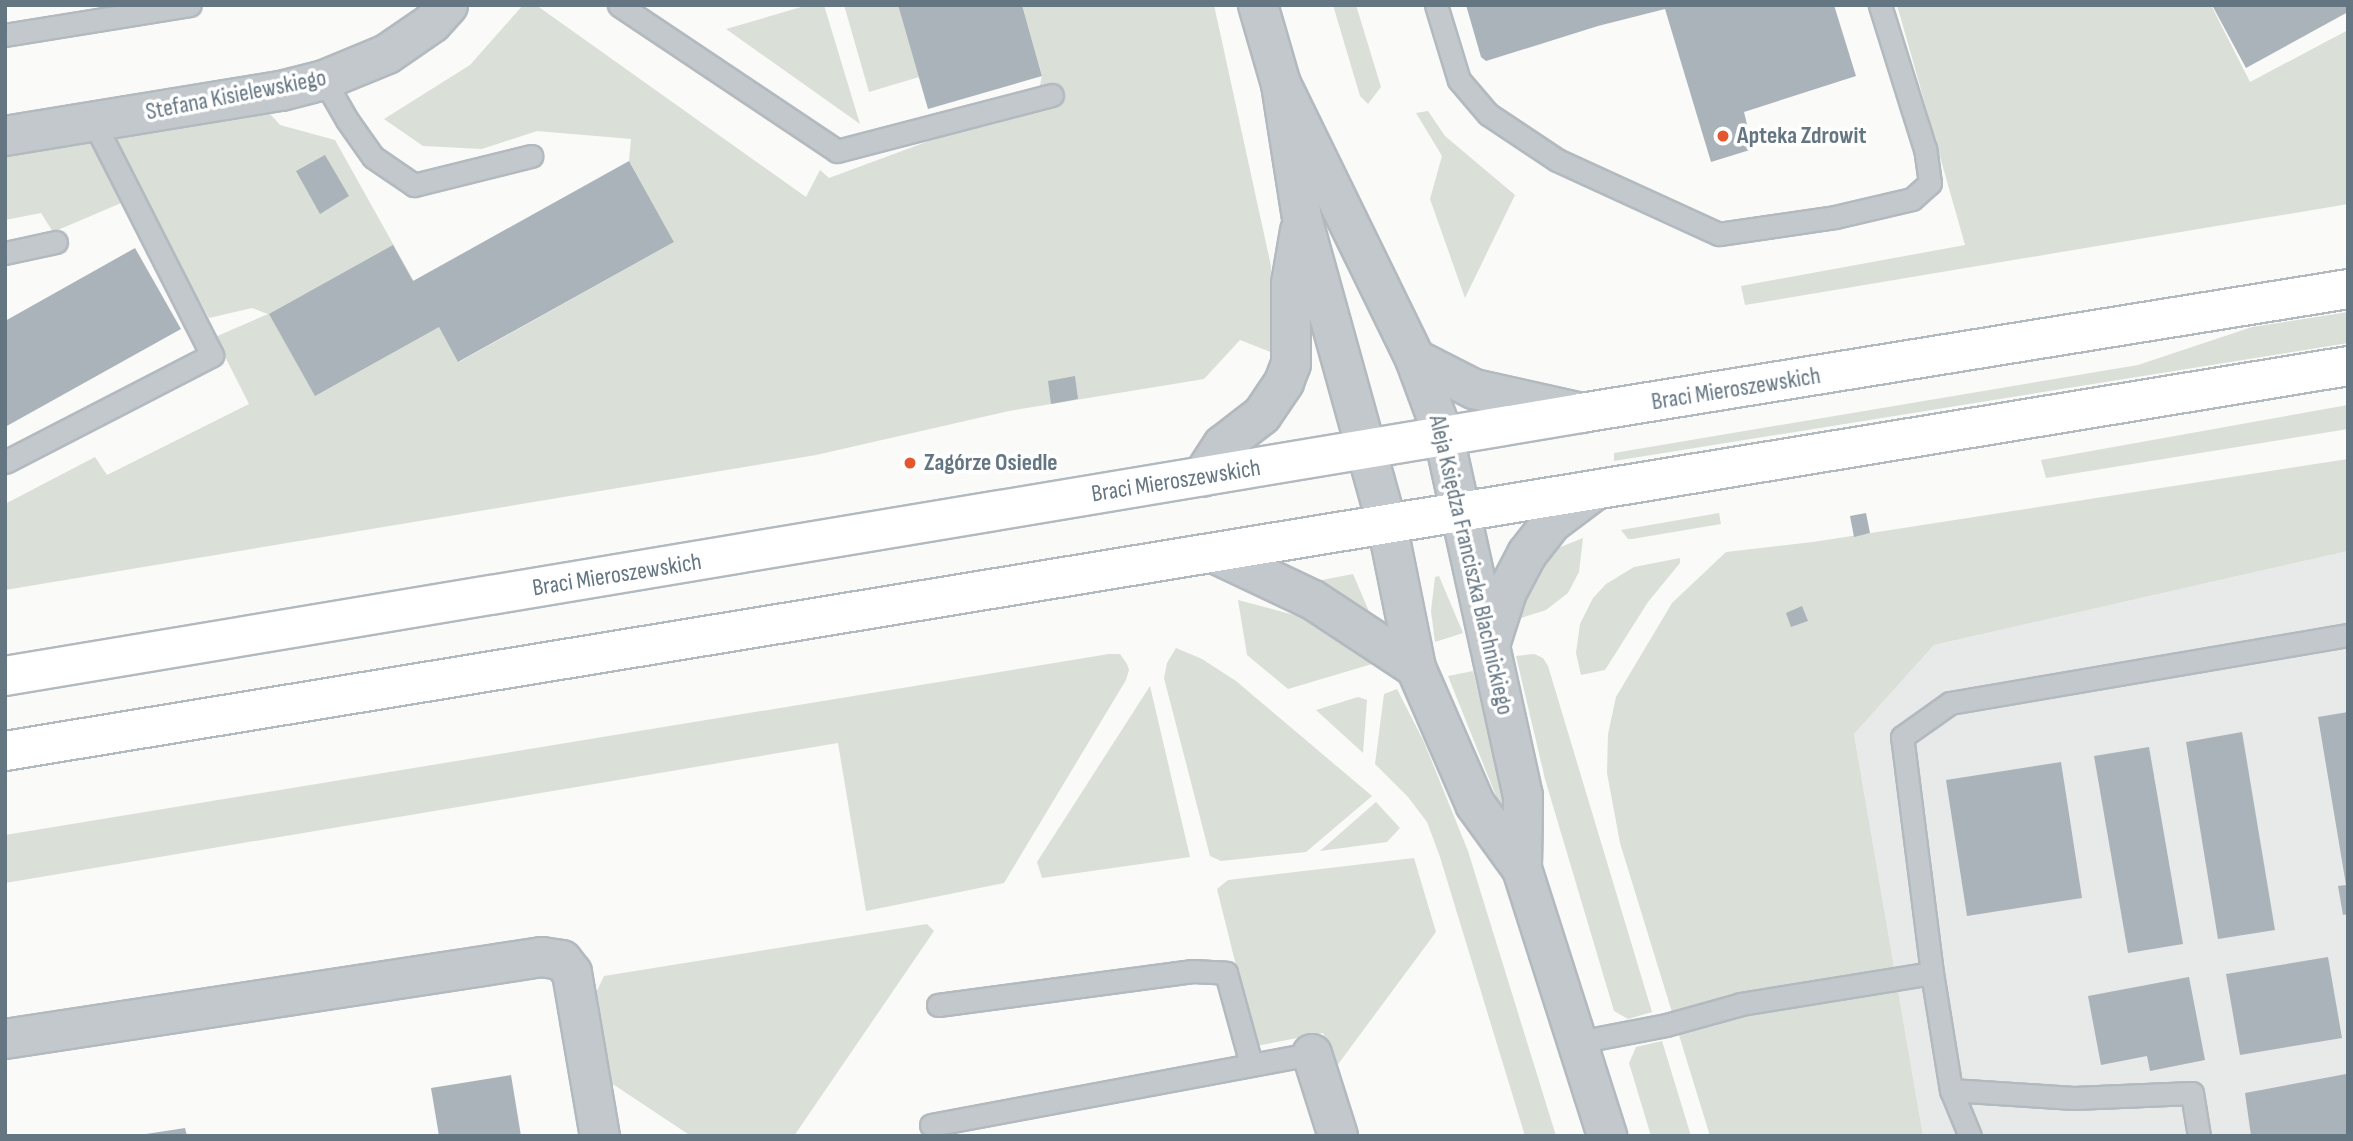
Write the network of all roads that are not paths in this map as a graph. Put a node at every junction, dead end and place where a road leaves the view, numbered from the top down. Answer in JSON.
{"nodes":[{"id":1,"x":190,"y":5,"type":"edge"},
{"id":2,"x":448,"y":5,"type":"edge"},
{"id":3,"x":619,"y":5,"type":"edge"},
{"id":4,"x":1258,"y":5,"type":"edge"},
{"id":5,"x":1436,"y":5,"type":"edge"},
{"id":6,"x":1880,"y":5,"type":"edge"},
{"id":7,"x":5,"y":35,"type":"edge"},
{"id":8,"x":324,"y":80,"type":"junction"},
{"id":9,"x":1281,"y":83,"type":"junction"},
{"id":10,"x":1052,"y":95,"type":"dead end"},
{"id":11,"x":94,"y":122,"type":"junction"},
{"id":12,"x":5,"y":136,"type":"edge"},
{"id":13,"x":531,"y":156,"type":"dead end"},
{"id":14,"x":1302,"y":218,"type":"junction"},
{"id":15,"x":56,"y":242,"type":"dead end"},
{"id":16,"x":5,"y":253,"type":"edge"},
{"id":17,"x":2348,"y":289,"type":"edge"},
{"id":18,"x":1415,"y":359,"type":"junction"},
{"id":19,"x":2348,"y":366,"type":"edge"},
{"id":20,"x":1581,"y":413,"type":"junction"},
{"id":21,"x":1444,"y":437,"type":"junction"},
{"id":22,"x":1368,"y":451,"type":"junction"},
{"id":23,"x":5,"y":462,"type":"edge"},
{"id":24,"x":1202,"y":477,"type":"junction"},
{"id":25,"x":1595,"y":490,"type":"junction"},
{"id":26,"x":1463,"y":512,"type":"junction"},
{"id":27,"x":1387,"y":524,"type":"junction"},
{"id":28,"x":1216,"y":554,"type":"junction"},
{"id":29,"x":2348,"y":635,"type":"edge"},
{"id":30,"x":1490,"y":644,"type":"junction"},
{"id":31,"x":1416,"y":668,"type":"junction"},
{"id":32,"x":5,"y":676,"type":"edge"},
{"id":33,"x":5,"y":751,"type":"edge"},
{"id":34,"x":1522,"y":869,"type":"junction"},
{"id":35,"x":1932,"y":974,"type":"junction"},
{"id":36,"x":938,"y":1005,"type":"dead end"},
{"id":37,"x":5,"y":1039,"type":"edge"},
{"id":38,"x":1578,"y":1042,"type":"junction"},
{"id":39,"x":1312,"y":1054,"type":"joint"},
{"id":40,"x":1251,"y":1064,"type":"junction"},
{"id":41,"x":1951,"y":1090,"type":"junction"},
{"id":42,"x":931,"y":1125,"type":"dead end"},
{"id":43,"x":600,"y":1136,"type":"edge"},
{"id":44,"x":1338,"y":1136,"type":"edge"},
{"id":45,"x":1607,"y":1136,"type":"edge"},
{"id":46,"x":1970,"y":1136,"type":"edge"},
{"id":47,"x":2199,"y":1136,"type":"edge"}],
"edges":[{"from":1,"to":7,"type":"lane"},
{"from":2,"to":8,"type":"street","name":"Stefana Kisielewskiego"},
{"from":3,"to":10,"type":"lane"},
{"from":4,"to":9,"type":"street","name":"Aleja Księdza Franciszka Blachnickiego"},
{"from":5,"to":6,"type":"lane"},
{"from":8,"to":11,"type":"street","name":"Stefana Kisielewskiego"},
{"from":8,"to":13,"type":"lane"},
{"from":9,"to":14,"type":"street","name":"Aleja Księdza Franciszka Blachnickiego"},
{"from":9,"to":18,"type":"street","name":"Aleja Księdza Franciszka Blachnickiego"},
{"from":11,"to":12,"type":"street","name":"Stefana Kisielewskiego"},
{"from":11,"to":23,"type":"lane"},
{"from":14,"to":22,"type":"street","name":"Aleja Księdza Franciszka Blachnickiego"},
{"from":14,"to":24,"type":"street"},
{"from":15,"to":16,"type":"lane"},
{"from":17,"to":20,"type":"main road","name":"Braci Mieroszewskich"},
{"from":18,"to":20,"type":"street"},
{"from":18,"to":21,"type":"street","name":"Aleja Księdza Franciszka Blachnickiego"},
{"from":19,"to":25,"type":"main road"},
{"from":20,"to":21,"type":"main road","name":"Braci Mieroszewskich"},
{"from":21,"to":22,"type":"main road","name":"Braci Mieroszewskich"},
{"from":21,"to":26,"type":"street","name":"Aleja Księdza Franciszka Blachnickiego"},
{"from":22,"to":24,"type":"main road","name":"Braci Mieroszewskich"},
{"from":22,"to":27,"type":"street","name":"Aleja Księdza Franciszka Blachnickiego"},
{"from":24,"to":32,"type":"main road","name":"Braci Mieroszewskich"},
{"from":25,"to":26,"type":"main road"},
{"from":25,"to":30,"type":"street"},
{"from":26,"to":27,"type":"main road"},
{"from":26,"to":30,"type":"street","name":"Aleja Księdza Franciszka Blachnickiego"},
{"from":27,"to":28,"type":"main road"},
{"from":27,"to":31,"type":"street","name":"Aleja Księdza Franciszka Blachnickiego"},
{"from":28,"to":31,"type":"street"},
{"from":28,"to":33,"type":"main road"},
{"from":29,"to":35,"type":"lane"},
{"from":30,"to":34,"type":"street","name":"Aleja Księdza Franciszka Blachnickiego"},
{"from":31,"to":34,"type":"street","name":"Aleja Księdza Franciszka Blachnickiego"},
{"from":34,"to":38,"type":"street","name":"Aleja Księdza Franciszka Blachnickiego"},
{"from":35,"to":38,"type":"lane"},
{"from":35,"to":41,"type":"lane"},
{"from":36,"to":40,"type":"lane"},
{"from":37,"to":43,"type":"street"},
{"from":38,"to":45,"type":"street","name":"Aleja Księdza Franciszka Blachnickiego"},
{"from":39,"to":40,"type":"lane"},
{"from":39,"to":44,"type":"street"},
{"from":40,"to":42,"type":"lane"},
{"from":41,"to":46,"type":"lane"},
{"from":41,"to":47,"type":"lane"}]}
